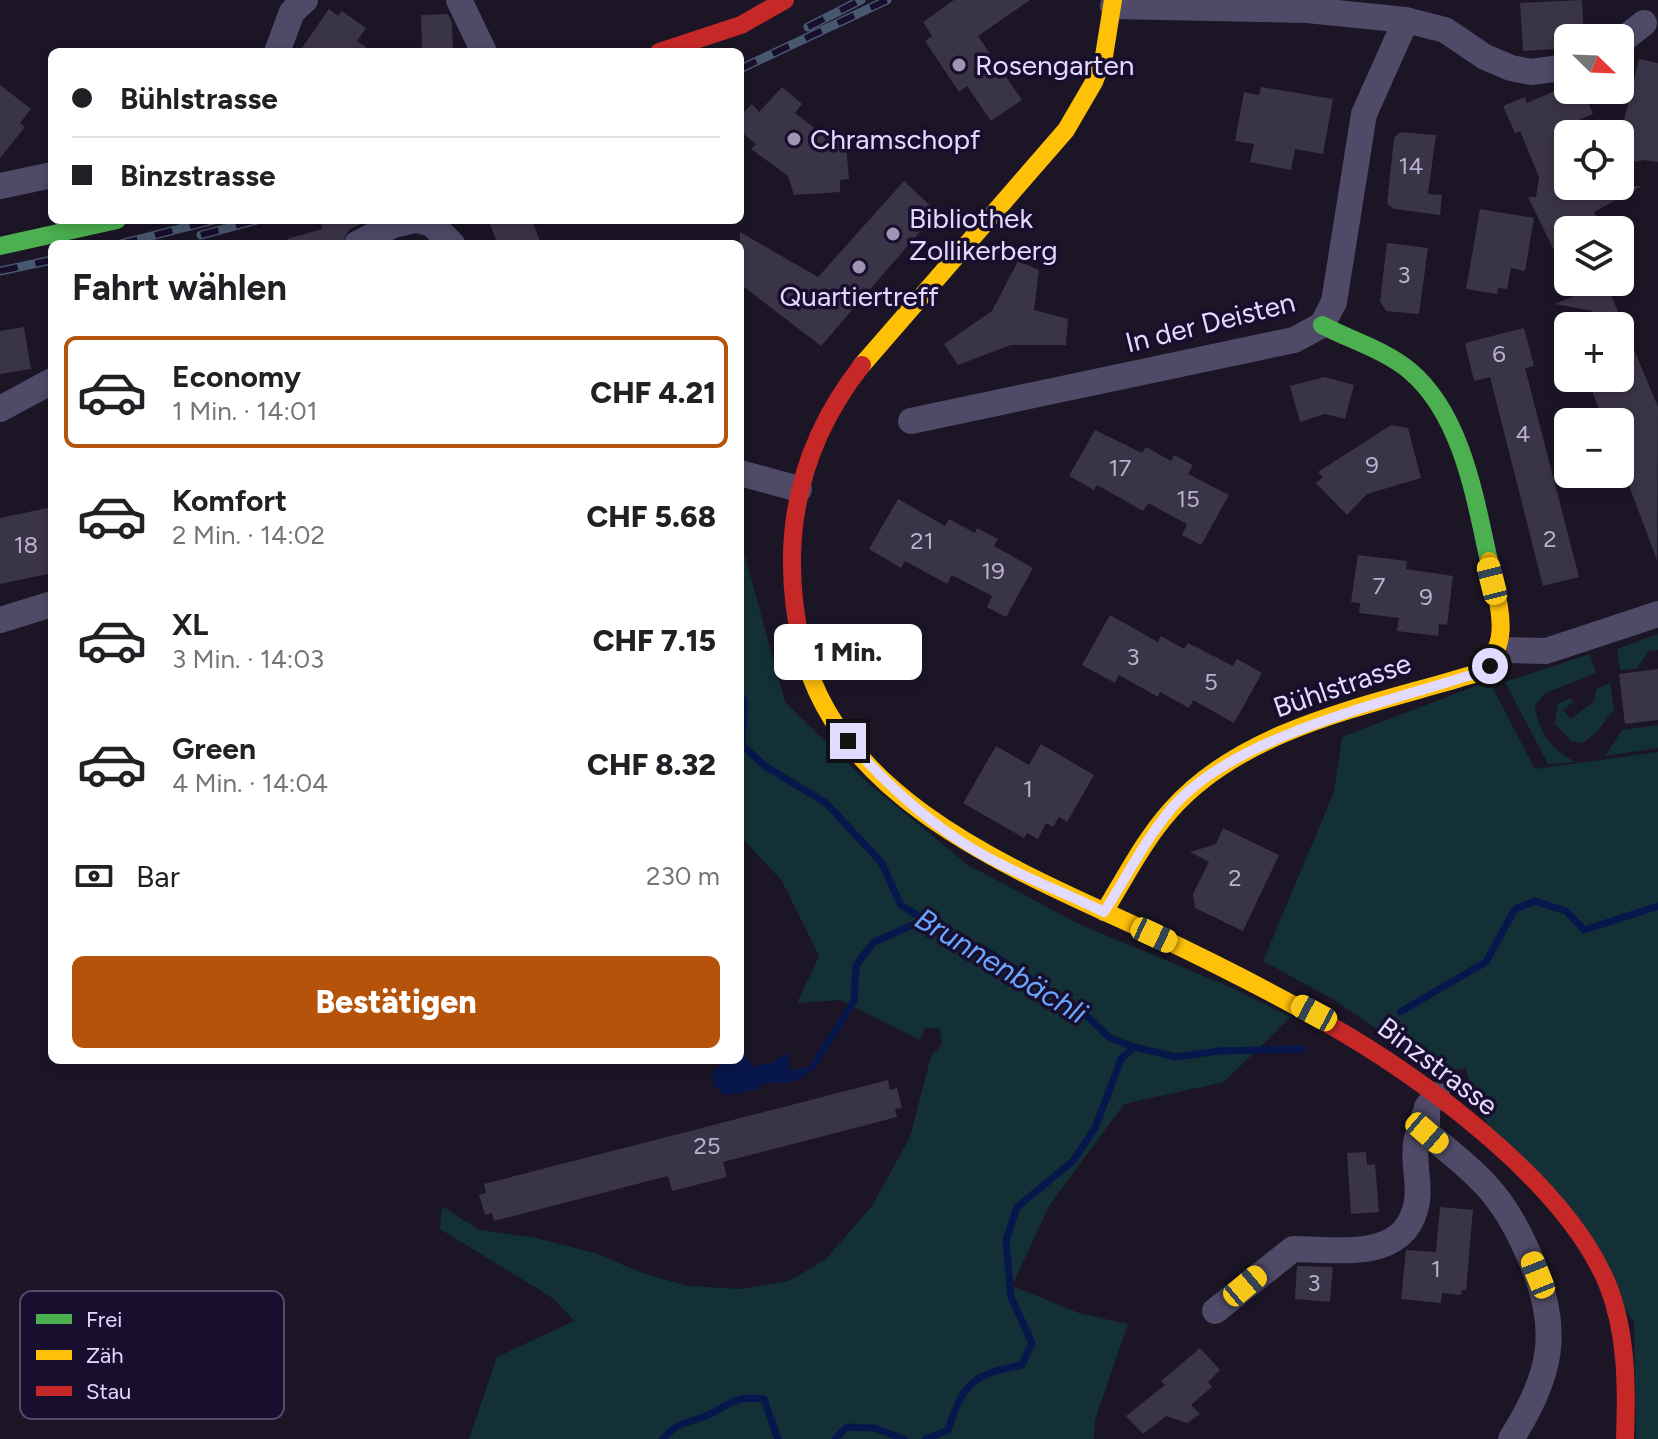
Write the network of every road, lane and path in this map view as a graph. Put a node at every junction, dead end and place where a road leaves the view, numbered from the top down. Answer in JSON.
{"nodes":[{"id":1,"x":305,"y":0,"type":"edge"},
{"id":2,"x":459,"y":0,"type":"edge"},
{"id":3,"x":785,"y":0,"type":"edge"},
{"id":4,"x":1113,"y":3,"type":"edge"},
{"id":5,"x":1307,"y":5,"type":"edge"},
{"id":6,"x":1652,"y":17,"type":"edge"},
{"id":7,"x":1406,"y":20,"type":"junction"},
{"id":8,"x":1634,"y":31,"type":"edge"},
{"id":9,"x":278,"y":48,"type":"edge"},
{"id":10,"x":482,"y":48,"type":"edge"},
{"id":11,"x":671,"y":48,"type":"edge"},
{"id":12,"x":1554,"y":69,"type":"edge"},
{"id":13,"x":48,"y":176,"type":"edge"},
{"id":14,"x":0,"y":186,"type":"edge"},
{"id":15,"x":99,"y":224,"type":"edge"},
{"id":16,"x":398,"y":224,"type":"edge"},
{"id":17,"x":432,"y":224,"type":"edge"},
{"id":18,"x":365,"y":240,"type":"edge"},
{"id":19,"x":448,"y":240,"type":"edge"},
{"id":20,"x":0,"y":246,"type":"edge"},
{"id":21,"x":1322,"y":325,"type":"junction"},
{"id":22,"x":48,"y":383,"type":"edge"},
{"id":23,"x":0,"y":409,"type":"edge"},
{"id":24,"x":911,"y":421,"type":"dead end"},
{"id":25,"x":744,"y":474,"type":"edge"},
{"id":26,"x":799,"y":489,"type":"junction"},
{"id":27,"x":48,"y":605,"type":"edge"},
{"id":28,"x":1658,"y":614,"type":"edge"},
{"id":29,"x":0,"y":620,"type":"edge"},
{"id":30,"x":1501,"y":650,"type":"junction"},
{"id":31,"x":1104,"y":912,"type":"junction"},
{"id":32,"x":1432,"y":1101,"type":"junction"},
{"id":33,"x":1215,"y":1311,"type":"dead end"},
{"id":34,"x":1511,"y":1439,"type":"edge"},
{"id":35,"x":1625,"y":1439,"type":"edge"}],
"edges":[{"from":1,"to":9,"type":"street"},
{"from":2,"to":10,"type":"street"},
{"from":3,"to":11,"type":"main road"},
{"from":4,"to":5,"type":"street"},
{"from":4,"to":26,"type":"main road","name":"Binzstrasse"},
{"from":5,"to":7,"type":"street"},
{"from":6,"to":8,"type":"street"},
{"from":7,"to":12,"type":"street"},
{"from":7,"to":21,"type":"street"},
{"from":13,"to":14,"type":"street"},
{"from":15,"to":20,"type":"main road"},
{"from":16,"to":18,"type":"street"},
{"from":17,"to":19,"type":"street"},
{"from":21,"to":24,"type":"street","name":"In der Deisten"},
{"from":21,"to":30,"type":"main road","name":"In der Deisten"},
{"from":22,"to":23,"type":"street"},
{"from":25,"to":26,"type":"street"},
{"from":26,"to":31,"type":"main road","name":"Binzstrasse"},
{"from":27,"to":29,"type":"street"},
{"from":28,"to":30,"type":"street"},
{"from":30,"to":31,"type":"main road","name":"Bühlstrasse"},
{"from":31,"to":32,"type":"main road","name":"Binzstrasse"},
{"from":32,"to":33,"type":"street"},
{"from":32,"to":34,"type":"street"},
{"from":32,"to":35,"type":"main road","name":"Binzstrasse"}]}
